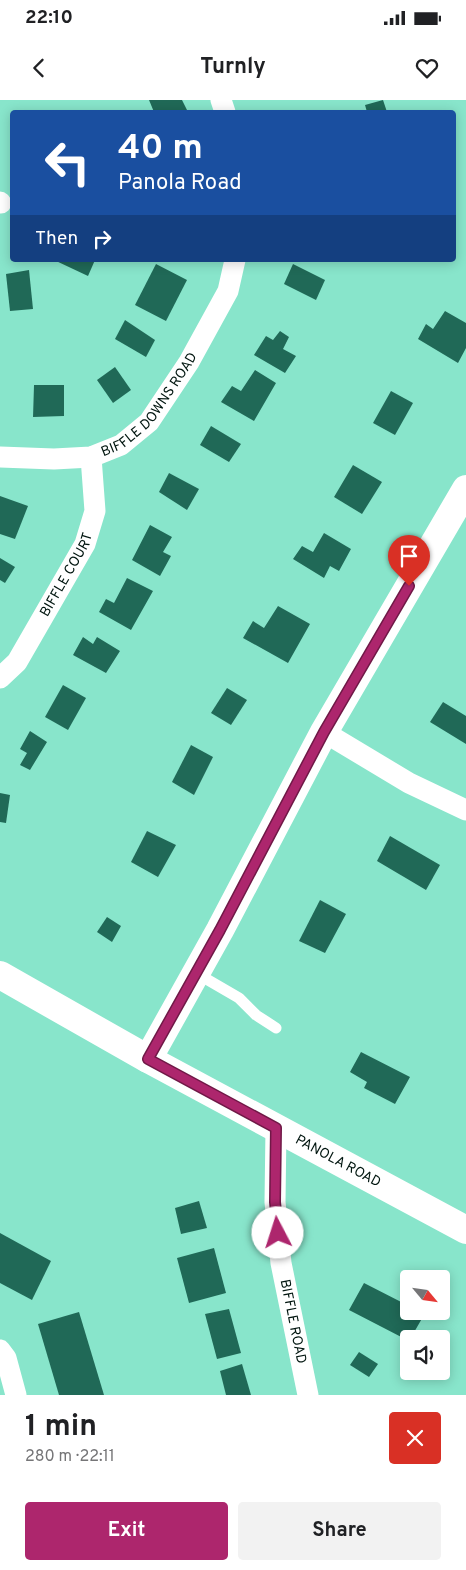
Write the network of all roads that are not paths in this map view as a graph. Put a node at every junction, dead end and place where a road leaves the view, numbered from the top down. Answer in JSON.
{"nodes":[{"id":1,"x":235,"y":262,"type":"edge"},
{"id":2,"x":0,"y":457,"type":"edge"},
{"id":3,"x":91,"y":458,"type":"junction"},
{"id":4,"x":466,"y":489,"type":"edge"},
{"id":5,"x":0,"y":678,"type":"edge"},
{"id":6,"x":324,"y":732,"type":"junction"},
{"id":7,"x":466,"y":810,"type":"edge"},
{"id":8,"x":196,"y":973,"type":"junction"},
{"id":9,"x":0,"y":975,"type":"edge"},
{"id":10,"x":276,"y":1028,"type":"dead end"},
{"id":11,"x":148,"y":1059,"type":"junction"},
{"id":12,"x":276,"y":1128,"type":"junction"},
{"id":13,"x":466,"y":1230,"type":"edge"},
{"id":14,"x":0,"y":1350,"type":"edge"},
{"id":15,"x":16,"y":1395,"type":"edge"},
{"id":16,"x":308,"y":1395,"type":"edge"}],
"edges":[{"from":1,"to":3,"type":"street","name":"BIFFLE DOWNS ROAD"},
{"from":2,"to":3,"type":"street","name":"BIFFLE DOWNS ROAD"},
{"from":3,"to":5,"type":"street","name":"BIFFLE COURT"},
{"from":4,"to":6,"type":"street"},
{"from":6,"to":7,"type":"street"},
{"from":6,"to":8,"type":"street"},
{"from":8,"to":10,"type":"lane"},
{"from":8,"to":11,"type":"street"},
{"from":9,"to":11,"type":"street","name":"PANOLA ROAD"},
{"from":11,"to":12,"type":"street","name":"PANOLA ROAD"},
{"from":12,"to":13,"type":"street","name":"PANOLA ROAD"},
{"from":12,"to":16,"type":"street","name":"BIFFLE ROAD"},
{"from":14,"to":15,"type":"street"}]}
